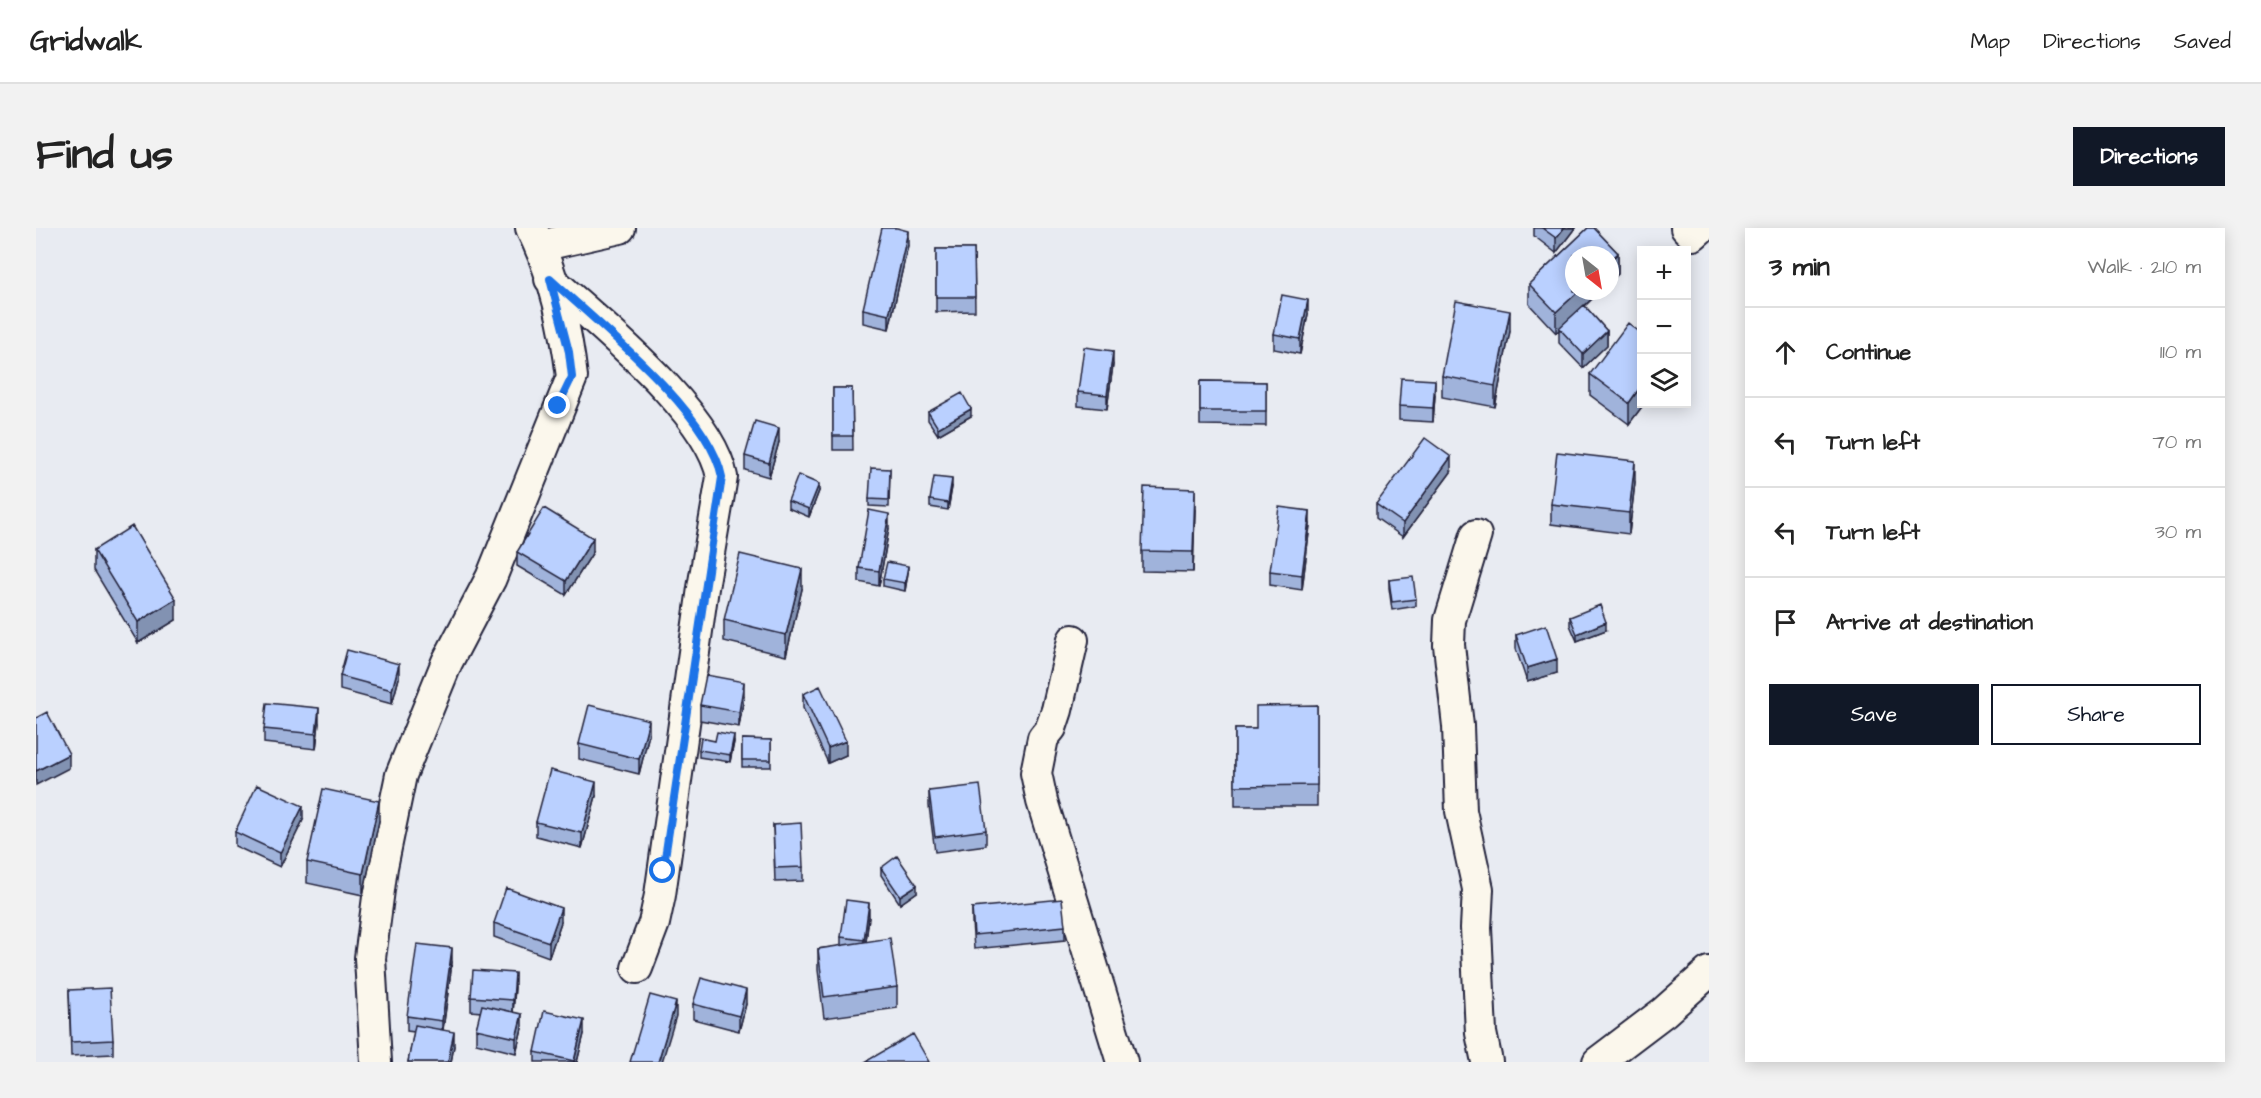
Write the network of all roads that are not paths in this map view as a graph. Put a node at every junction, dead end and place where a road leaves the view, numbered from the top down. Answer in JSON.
{"nodes":[{"id":1,"x":620,"y":228,"type":"edge"},
{"id":2,"x":536,"y":237,"type":"edge"},
{"id":3,"x":550,"y":279,"type":"junction"},
{"id":4,"x":1476,"y":536,"type":"dead end"},
{"id":5,"x":1073,"y":640,"type":"dead end"},
{"id":6,"x":637,"y":968,"type":"dead end"},
{"id":7,"x":1709,"y":972,"type":"edge"},
{"id":8,"x":376,"y":1062,"type":"edge"},
{"id":9,"x":1122,"y":1062,"type":"edge"},
{"id":10,"x":1486,"y":1062,"type":"edge"},
{"id":11,"x":1598,"y":1062,"type":"edge"}],
"edges":[{"from":1,"to":2,"type":"street"},
{"from":2,"to":3,"type":"street"},
{"from":3,"to":6,"type":"street"},
{"from":3,"to":8,"type":"street"},
{"from":4,"to":10,"type":"street"},
{"from":5,"to":9,"type":"street"},
{"from":7,"to":11,"type":"street"}]}
